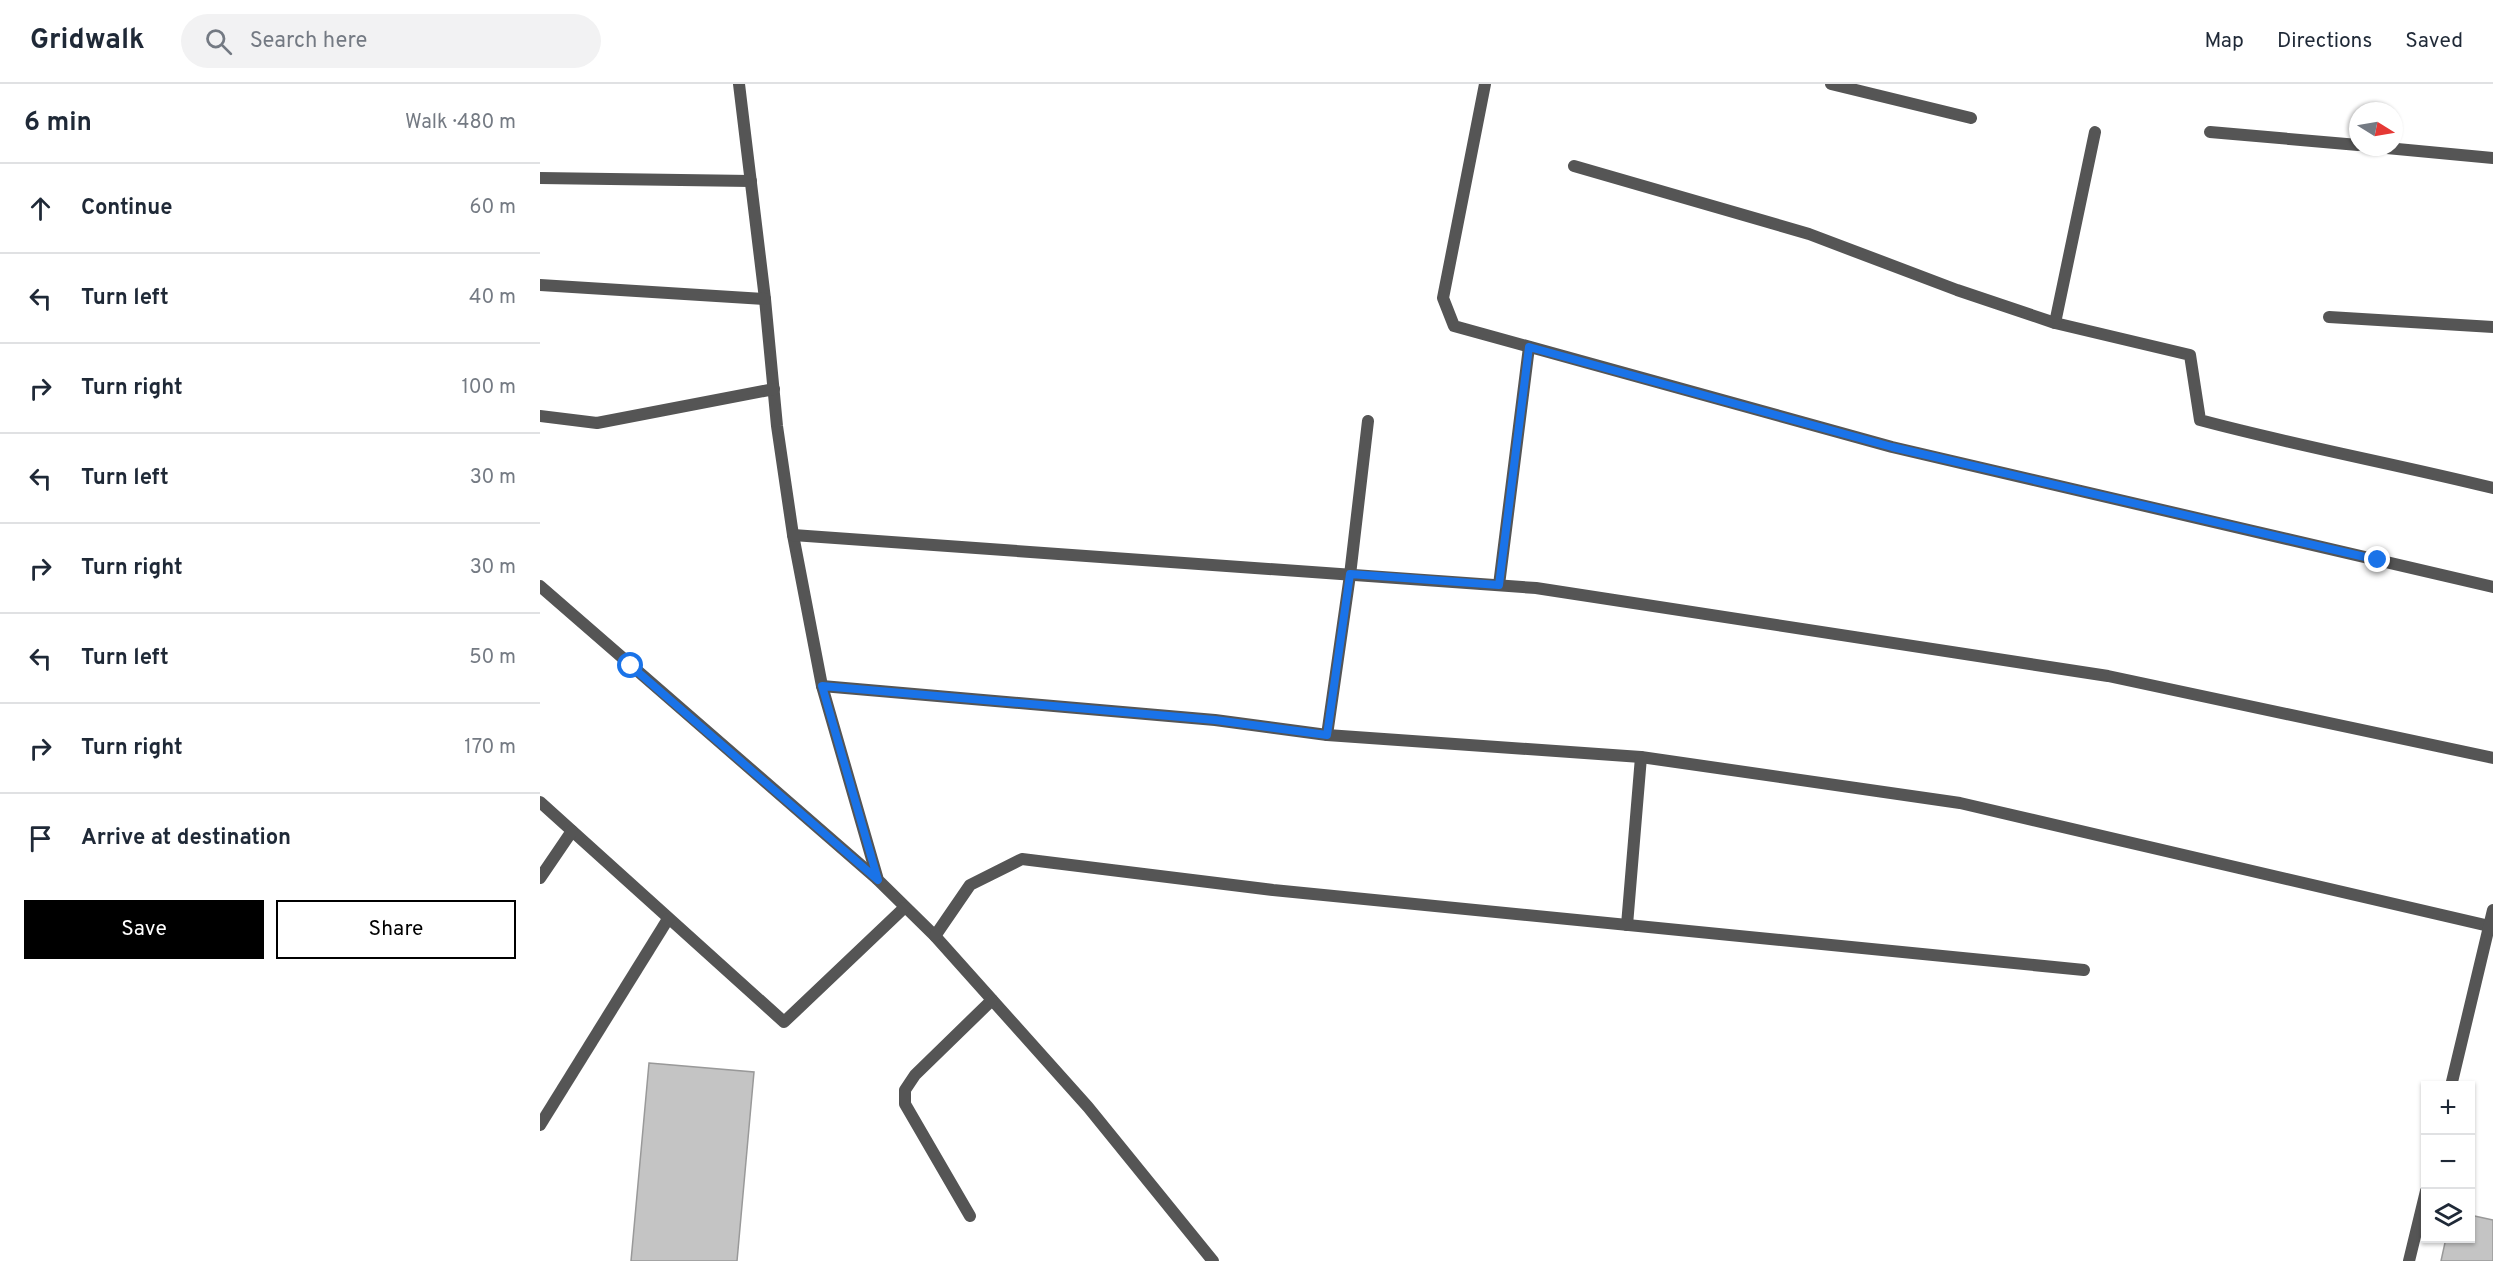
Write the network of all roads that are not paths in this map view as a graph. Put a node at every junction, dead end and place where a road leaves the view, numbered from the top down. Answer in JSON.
{"nodes":[{"id":1,"x":739,"y":84,"type":"edge"},
{"id":2,"x":1485,"y":84,"type":"edge"},
{"id":3,"x":1831,"y":84,"type":"edge"},
{"id":4,"x":1971,"y":118,"type":"dead end"},
{"id":5,"x":2095,"y":132,"type":"dead end"},
{"id":6,"x":2210,"y":132,"type":"dead end"},
{"id":7,"x":2349,"y":144,"type":"edge"},
{"id":8,"x":2403,"y":150,"type":"edge"},
{"id":9,"x":2493,"y":158,"type":"edge"},
{"id":10,"x":1574,"y":166,"type":"dead end"},
{"id":11,"x":540,"y":178,"type":"edge"},
{"id":12,"x":751,"y":181,"type":"junction"},
{"id":13,"x":540,"y":285,"type":"edge"},
{"id":14,"x":765,"y":300,"type":"junction"},
{"id":15,"x":2329,"y":317,"type":"dead end"},
{"id":16,"x":2055,"y":322,"type":"junction"},
{"id":17,"x":2493,"y":327,"type":"edge"},
{"id":18,"x":1529,"y":347,"type":"junction"},
{"id":19,"x":774,"y":390,"type":"junction"},
{"id":20,"x":540,"y":416,"type":"edge"},
{"id":21,"x":1368,"y":421,"type":"dead end"},
{"id":22,"x":2493,"y":488,"type":"edge"},
{"id":23,"x":793,"y":535,"type":"junction"},
{"id":24,"x":1350,"y":574,"type":"junction"},
{"id":25,"x":1499,"y":585,"type":"junction"},
{"id":26,"x":540,"y":586,"type":"edge"},
{"id":27,"x":2493,"y":587,"type":"edge"},
{"id":28,"x":822,"y":686,"type":"junction"},
{"id":29,"x":1327,"y":735,"type":"junction"},
{"id":30,"x":1641,"y":757,"type":"junction"},
{"id":31,"x":2493,"y":759,"type":"edge"},
{"id":32,"x":540,"y":802,"type":"edge"},
{"id":33,"x":572,"y":831,"type":"junction"},
{"id":34,"x":540,"y":878,"type":"edge"},
{"id":35,"x":878,"y":880,"type":"junction"},
{"id":36,"x":904,"y":908,"type":"junction"},
{"id":37,"x":2493,"y":909,"type":"edge"},
{"id":38,"x":668,"y":919,"type":"junction"},
{"id":39,"x":1627,"y":925,"type":"junction"},
{"id":40,"x":2491,"y":926,"type":"edge"},
{"id":41,"x":935,"y":936,"type":"junction"},
{"id":42,"x":2084,"y":970,"type":"dead end"},
{"id":43,"x":992,"y":1000,"type":"junction"},
{"id":44,"x":2452,"y":1081,"type":"edge"},
{"id":45,"x":540,"y":1125,"type":"edge"},
{"id":46,"x":2421,"y":1212,"type":"edge"},
{"id":47,"x":970,"y":1216,"type":"dead end"},
{"id":48,"x":1213,"y":1261,"type":"edge"},
{"id":49,"x":2409,"y":1261,"type":"edge"}],
"edges":[{"from":1,"to":12,"type":"street"},
{"from":2,"to":18,"type":"street"},
{"from":3,"to":4,"type":"street"},
{"from":5,"to":16,"type":"street"},
{"from":6,"to":7,"type":"street"},
{"from":8,"to":9,"type":"street"},
{"from":10,"to":16,"type":"street"},
{"from":11,"to":12,"type":"street"},
{"from":12,"to":14,"type":"street"},
{"from":13,"to":14,"type":"street"},
{"from":14,"to":19,"type":"street"},
{"from":15,"to":17,"type":"street"},
{"from":16,"to":22,"type":"street"},
{"from":18,"to":25,"type":"street"},
{"from":18,"to":27,"type":"street"},
{"from":19,"to":20,"type":"street"},
{"from":19,"to":23,"type":"street"},
{"from":21,"to":24,"type":"street"},
{"from":23,"to":24,"type":"street"},
{"from":23,"to":28,"type":"street"},
{"from":24,"to":25,"type":"street"},
{"from":24,"to":29,"type":"street"},
{"from":25,"to":31,"type":"street"},
{"from":26,"to":35,"type":"street"},
{"from":28,"to":29,"type":"street"},
{"from":28,"to":35,"type":"street"},
{"from":29,"to":30,"type":"street"},
{"from":30,"to":39,"type":"street"},
{"from":30,"to":40,"type":"street"},
{"from":32,"to":33,"type":"street"},
{"from":33,"to":34,"type":"street"},
{"from":33,"to":38,"type":"street"},
{"from":35,"to":36,"type":"street"},
{"from":36,"to":38,"type":"street"},
{"from":36,"to":41,"type":"street"},
{"from":37,"to":40,"type":"street"},
{"from":38,"to":45,"type":"street"},
{"from":39,"to":41,"type":"street"},
{"from":39,"to":42,"type":"street"},
{"from":40,"to":44,"type":"street"},
{"from":41,"to":43,"type":"street"},
{"from":43,"to":47,"type":"street"},
{"from":43,"to":48,"type":"street"},
{"from":46,"to":49,"type":"street"}]}
